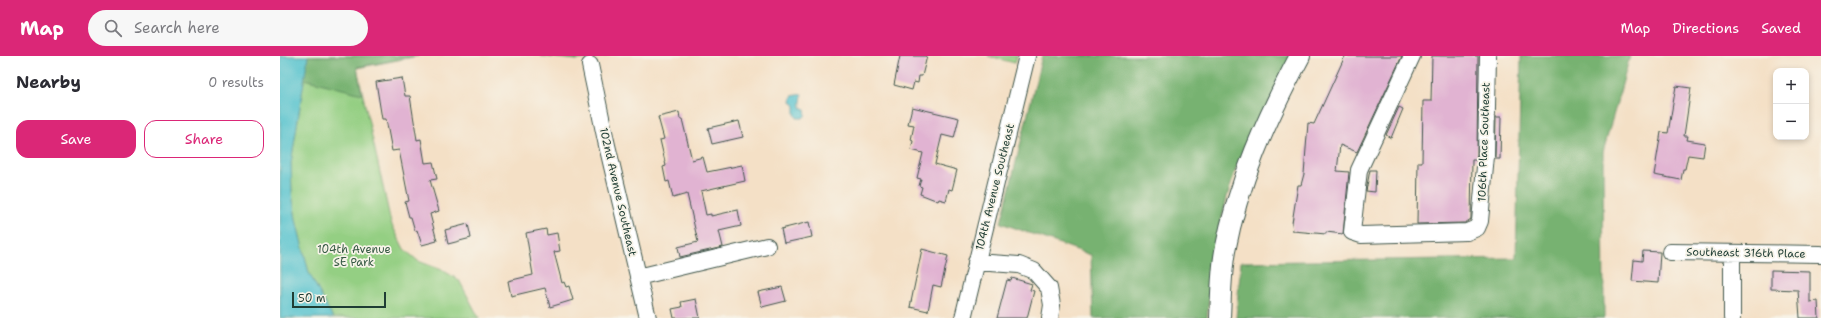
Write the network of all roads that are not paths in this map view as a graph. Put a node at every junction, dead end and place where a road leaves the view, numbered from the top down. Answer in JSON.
{"nodes":[{"id":1,"x":1027,"y":56,"type":"edge"},
{"id":2,"x":1300,"y":56,"type":"edge"},
{"id":3,"x":1412,"y":56,"type":"edge"},
{"id":4,"x":1488,"y":56,"type":"edge"},
{"id":5,"x":590,"y":65,"type":"dead end"},
{"id":6,"x":767,"y":246,"type":"dead end"},
{"id":7,"x":1670,"y":252,"type":"dead end"},
{"id":8,"x":1732,"y":253,"type":"junction"},
{"id":9,"x":1821,"y":254,"type":"edge"},
{"id":10,"x":976,"y":262,"type":"junction"},
{"id":11,"x":638,"y":277,"type":"junction"},
{"id":12,"x":648,"y":318,"type":"edge"},
{"id":13,"x":963,"y":318,"type":"edge"},
{"id":14,"x":1050,"y":318,"type":"edge"},
{"id":15,"x":1220,"y":318,"type":"edge"},
{"id":16,"x":1732,"y":318,"type":"edge"}],
"edges":[{"from":1,"to":10,"type":"street","name":"104th Avenue Southeast"},
{"from":2,"to":15,"type":"main road"},
{"from":3,"to":4,"type":"street","name":"106th Place Southeast"},
{"from":5,"to":11,"type":"street","name":"102nd Avenue Southeast"},
{"from":6,"to":11,"type":"street"},
{"from":7,"to":8,"type":"street","name":"Southeast 316th Place"},
{"from":8,"to":9,"type":"street","name":"Southeast 316th Place"},
{"from":8,"to":16,"type":"street"},
{"from":10,"to":13,"type":"street","name":"104th Avenue Southeast"},
{"from":10,"to":14,"type":"street"},
{"from":11,"to":12,"type":"street","name":"102nd Avenue Southeast"}]}
